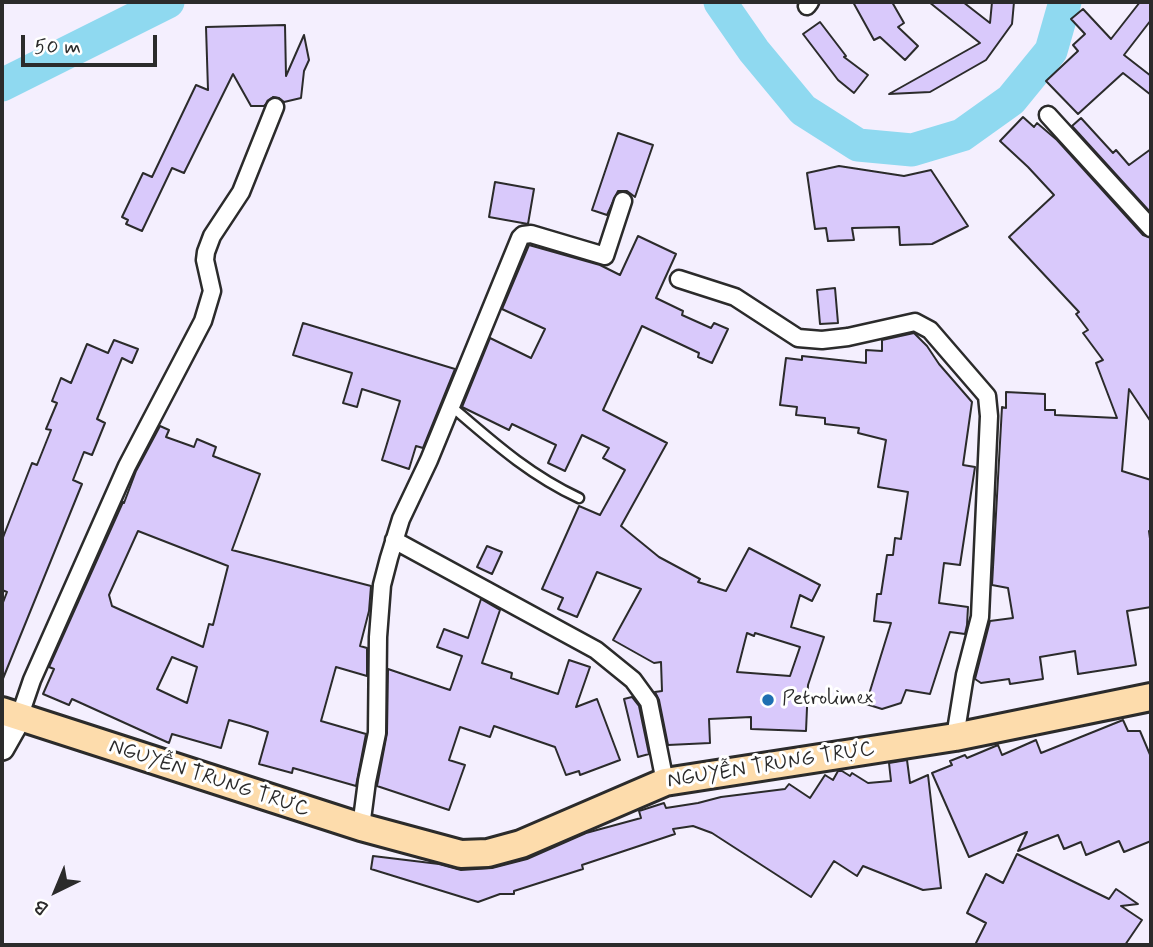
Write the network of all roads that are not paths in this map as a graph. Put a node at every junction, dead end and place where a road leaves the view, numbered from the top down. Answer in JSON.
{"nodes":[{"id":1,"x":275,"y":107,"type":"dead end"},
{"id":2,"x":1048,"y":115,"type":"dead end"},
{"id":3,"x":623,"y":201,"type":"dead end"},
{"id":4,"x":1151,"y":228,"type":"edge"},
{"id":5,"x":679,"y":279,"type":"dead end"},
{"id":6,"x":451,"y":405,"type":"junction"},
{"id":7,"x":579,"y":498,"type":"dead end"},
{"id":8,"x":394,"y":540,"type":"junction"},
{"id":9,"x":1151,"y":697,"type":"edge"},
{"id":10,"x":10,"y":714,"type":"edge"},
{"id":11,"x":955,"y":737,"type":"junction"},
{"id":12,"x":2,"y":748,"type":"edge"},
{"id":13,"x":665,"y":782,"type":"junction"},
{"id":14,"x":361,"y":827,"type":"junction"}],
"edges":[{"from":1,"to":10,"type":"street"},
{"from":2,"to":4,"type":"street"},
{"from":3,"to":6,"type":"street"},
{"from":5,"to":11,"type":"street"},
{"from":6,"to":7,"type":"lane"},
{"from":6,"to":8,"type":"street"},
{"from":8,"to":13,"type":"street"},
{"from":8,"to":14,"type":"street"},
{"from":9,"to":11,"type":"main road","name":"NGUYỄN TRUNG TRỰC"},
{"from":10,"to":12,"type":"street"},
{"from":10,"to":14,"type":"main road","name":"NGUYỄN TRUNG TRỰC"},
{"from":11,"to":13,"type":"main road","name":"NGUYỄN TRUNG TRỰC"},
{"from":13,"to":14,"type":"main road","name":"NGUYỄN TRUNG TRỰC"}]}
